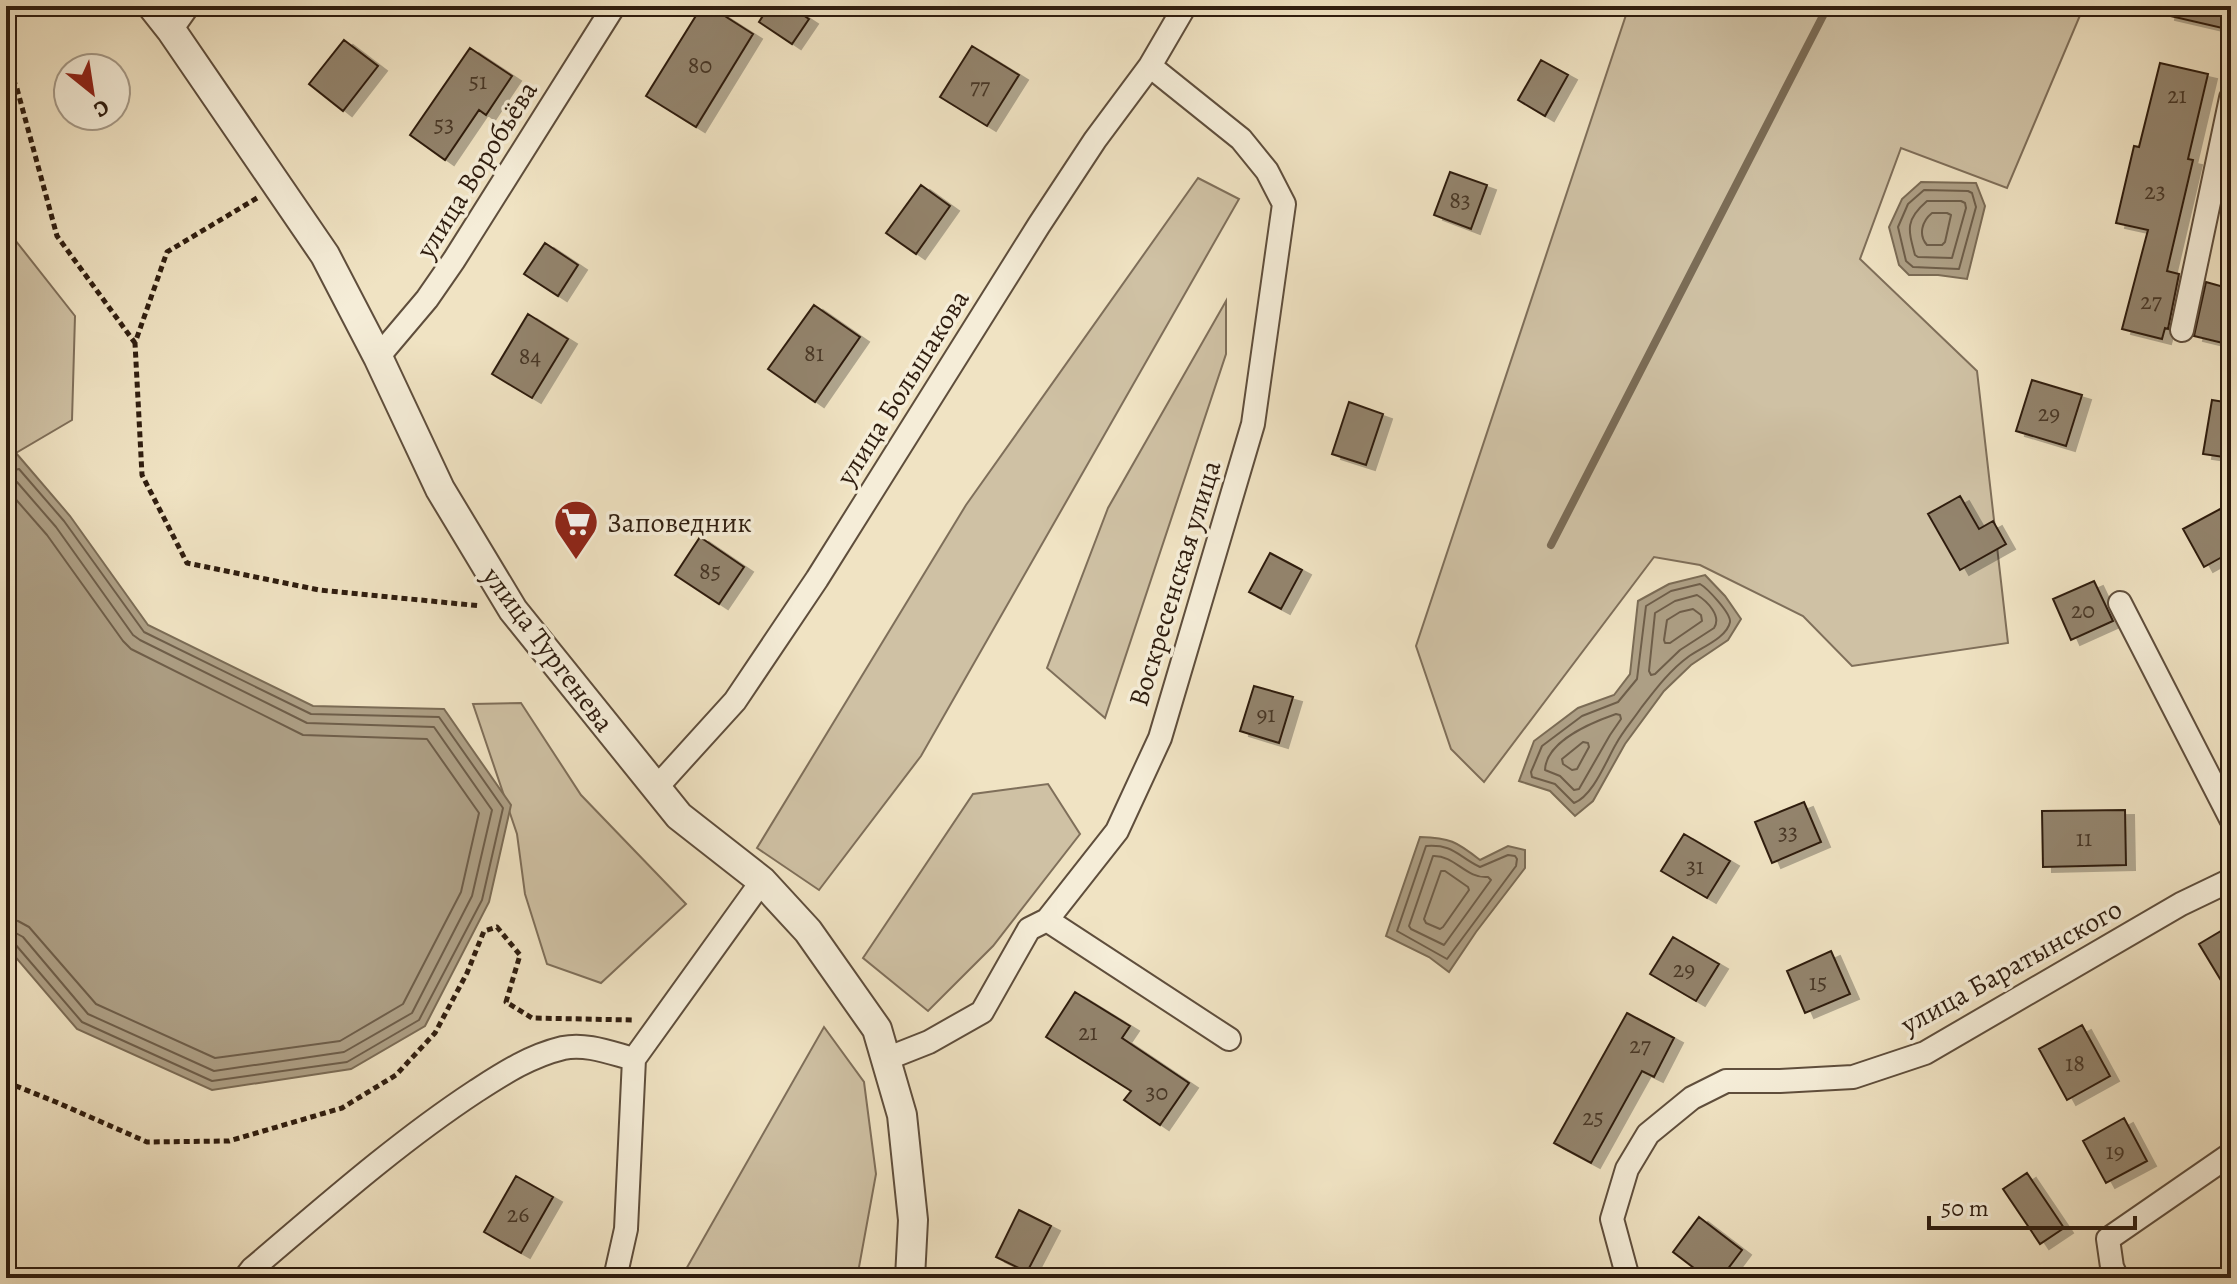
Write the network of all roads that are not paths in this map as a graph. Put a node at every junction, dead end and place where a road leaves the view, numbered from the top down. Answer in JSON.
{"nodes":[{"id":1,"x":152,"y":6,"type":"edge"},
{"id":2,"x":188,"y":6,"type":"edge"},
{"id":3,"x":614,"y":6,"type":"edge"},
{"id":4,"x":1185,"y":6,"type":"edge"},
{"id":5,"x":171,"y":30,"type":"junction"},
{"id":6,"x":1150,"y":66,"type":"junction"},
{"id":7,"x":2231,"y":98,"type":"edge"},
{"id":8,"x":2226,"y":141,"type":"edge"},
{"id":9,"x":2182,"y":330,"type":"dead end"},
{"id":10,"x":378,"y":357,"type":"junction"},
{"id":11,"x":2120,"y":603,"type":"dead end"},
{"id":12,"x":656,"y":788,"type":"junction"},
{"id":13,"x":2231,"y":819,"type":"edge"},
{"id":14,"x":2231,"y":880,"type":"edge"},
{"id":15,"x":762,"y":881,"type":"junction"},
{"id":16,"x":1047,"y":920,"type":"junction"},
{"id":17,"x":1229,"y":1039,"type":"dead end"},
{"id":18,"x":634,"y":1059,"type":"junction"},
{"id":19,"x":886,"y":1059,"type":"junction"},
{"id":20,"x":2231,"y":1154,"type":"edge"},
{"id":21,"x":245,"y":1278,"type":"edge"},
{"id":22,"x":615,"y":1278,"type":"edge"},
{"id":23,"x":910,"y":1278,"type":"edge"},
{"id":24,"x":1628,"y":1278,"type":"edge"},
{"id":25,"x":2117,"y":1278,"type":"edge"}],
"edges":[{"from":1,"to":5,"type":"street","name":"улица Тургенева"},
{"from":2,"to":5,"type":"street"},
{"from":3,"to":10,"type":"street","name":"улица Воробьёва"},
{"from":4,"to":6,"type":"street","name":"улица Большакова"},
{"from":5,"to":10,"type":"street","name":"улица Тургенева"},
{"from":6,"to":12,"type":"street","name":"улица Большакова"},
{"from":6,"to":16,"type":"street","name":"Воскресенская улица"},
{"from":7,"to":8,"type":"street"},
{"from":8,"to":9,"type":"street"},
{"from":10,"to":12,"type":"street","name":"улица Тургенева"},
{"from":11,"to":13,"type":"street"},
{"from":12,"to":15,"type":"street","name":"улица Тургенева"},
{"from":14,"to":24,"type":"street","name":"улица Баратынского"},
{"from":15,"to":18,"type":"street"},
{"from":15,"to":19,"type":"street","name":"улица Тургенева"},
{"from":16,"to":17,"type":"street"},
{"from":16,"to":19,"type":"street","name":"Воскресенская улица"},
{"from":18,"to":21,"type":"street"},
{"from":18,"to":22,"type":"street"},
{"from":19,"to":23,"type":"street","name":"улица Тургенева"},
{"from":20,"to":25,"type":"street"}]}
